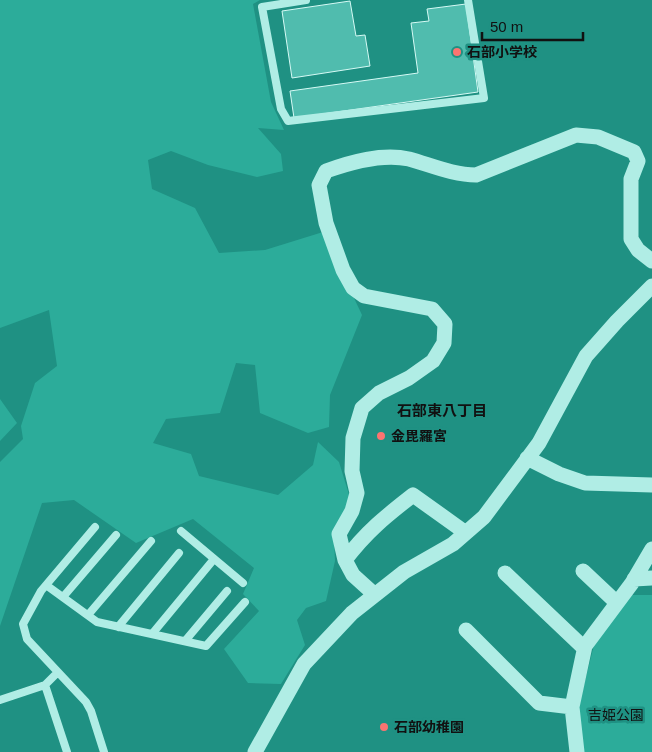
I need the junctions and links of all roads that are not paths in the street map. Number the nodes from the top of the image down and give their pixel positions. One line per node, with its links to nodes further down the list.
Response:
1 (306, 0): 2 (lane)
2 (468, 0)
3 (652, 261): 15 (street)
4 (652, 286): 5 (street)
5 (527, 458): 6 (street); 9 (street)
6 (652, 485)
7 (95, 527): 21 (lane)
8 (181, 531): 14 (lane)
9 (466, 533): 15 (street); 23 (street)
10 (116, 535): 24 (lane)
11 (151, 541): 27 (lane)
12 (652, 549): 19 (street)
13 (179, 554): 28 (lane)
14 (214, 559): 20 (lane); 30 (lane)
15 (345, 560): 23 (street)
16 (583, 571): 26 (street)
17 (505, 573): 32 (street)
18 (652, 578): 19 (street)
19 (634, 579): 26 (street)
20 (243, 584)
21 (46, 585): 24 (lane); 33 (lane)
22 (226, 591): 31 (lane)
23 (374, 594): 39 (street)
24 (63, 597): 27 (lane)
25 (245, 602): 31 (lane)
26 (617, 603): 32 (street)
27 (88, 615): 28 (lane)
28 (118, 627): 30 (lane)
29 (466, 630): 36 (street)
30 (152, 634): 31 (lane)
31 (185, 641)
32 (584, 648): 36 (street)
33 (58, 672): 34 (lane); 38 (lane)
34 (45, 686): 35 (lane); 37 (lane)
35 (0, 700)
36 (572, 707): 40 (street)
37 (67, 752)
38 (104, 752)
39 (255, 752)
40 (577, 752)

